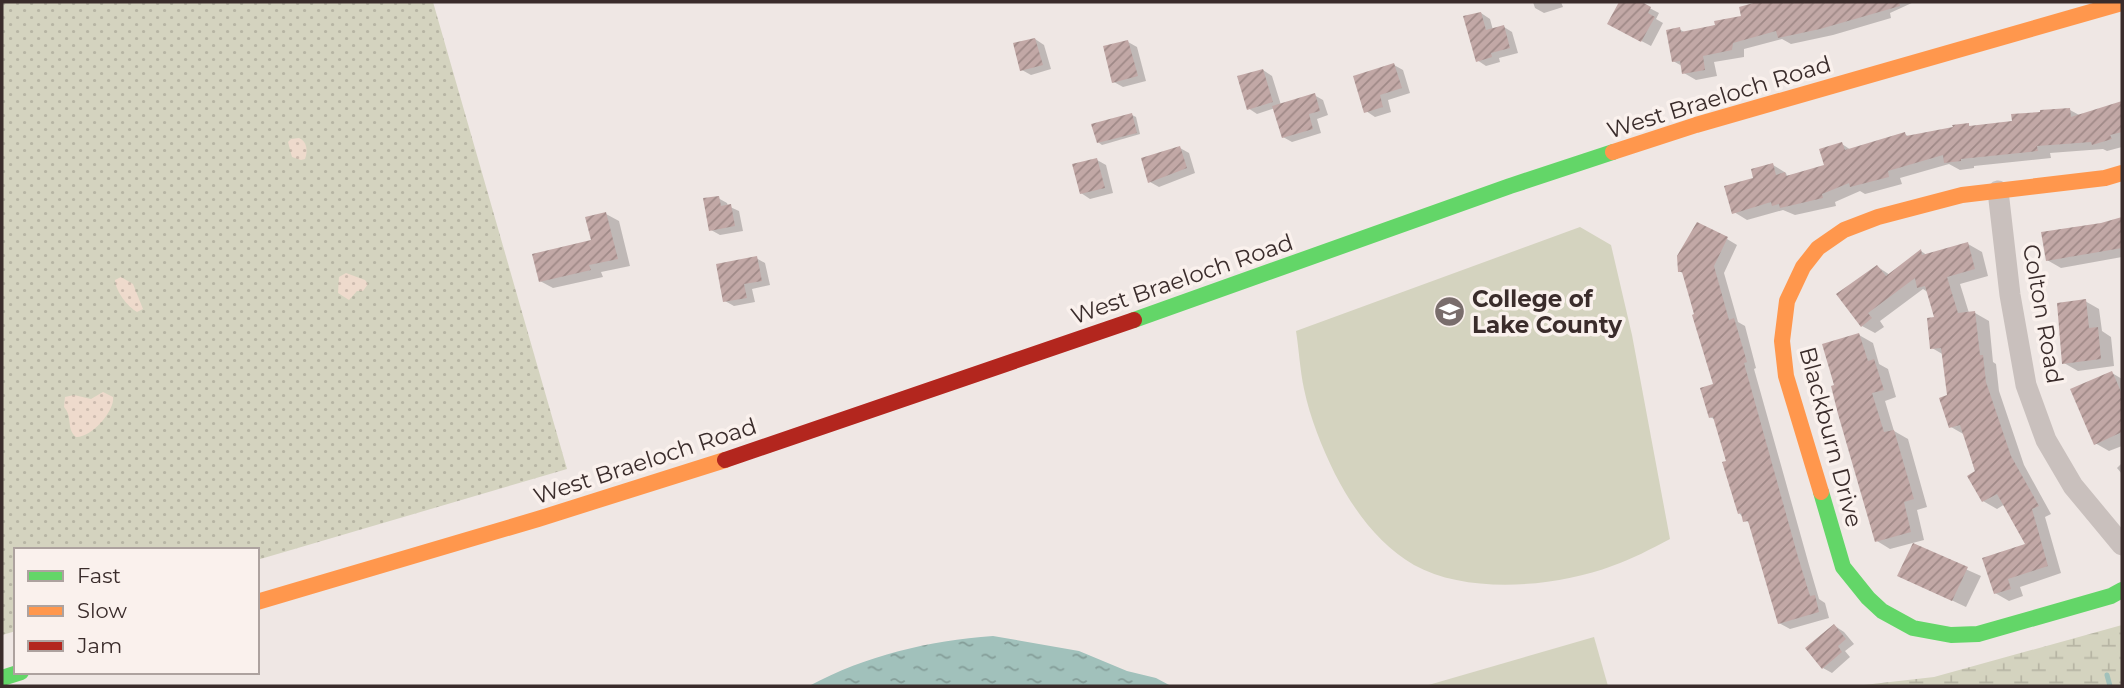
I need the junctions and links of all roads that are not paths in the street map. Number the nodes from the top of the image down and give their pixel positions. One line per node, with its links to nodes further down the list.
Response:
1 (2122, 3): 6 (street, West Braeloch Road)
2 (2122, 173): 3 (street, Blackburn Drive)
3 (1998, 191): 4 (street, Colton Road); 5 (street, Blackburn Drive)
4 (2122, 545)
5 (2122, 590)
6 (259, 601)

